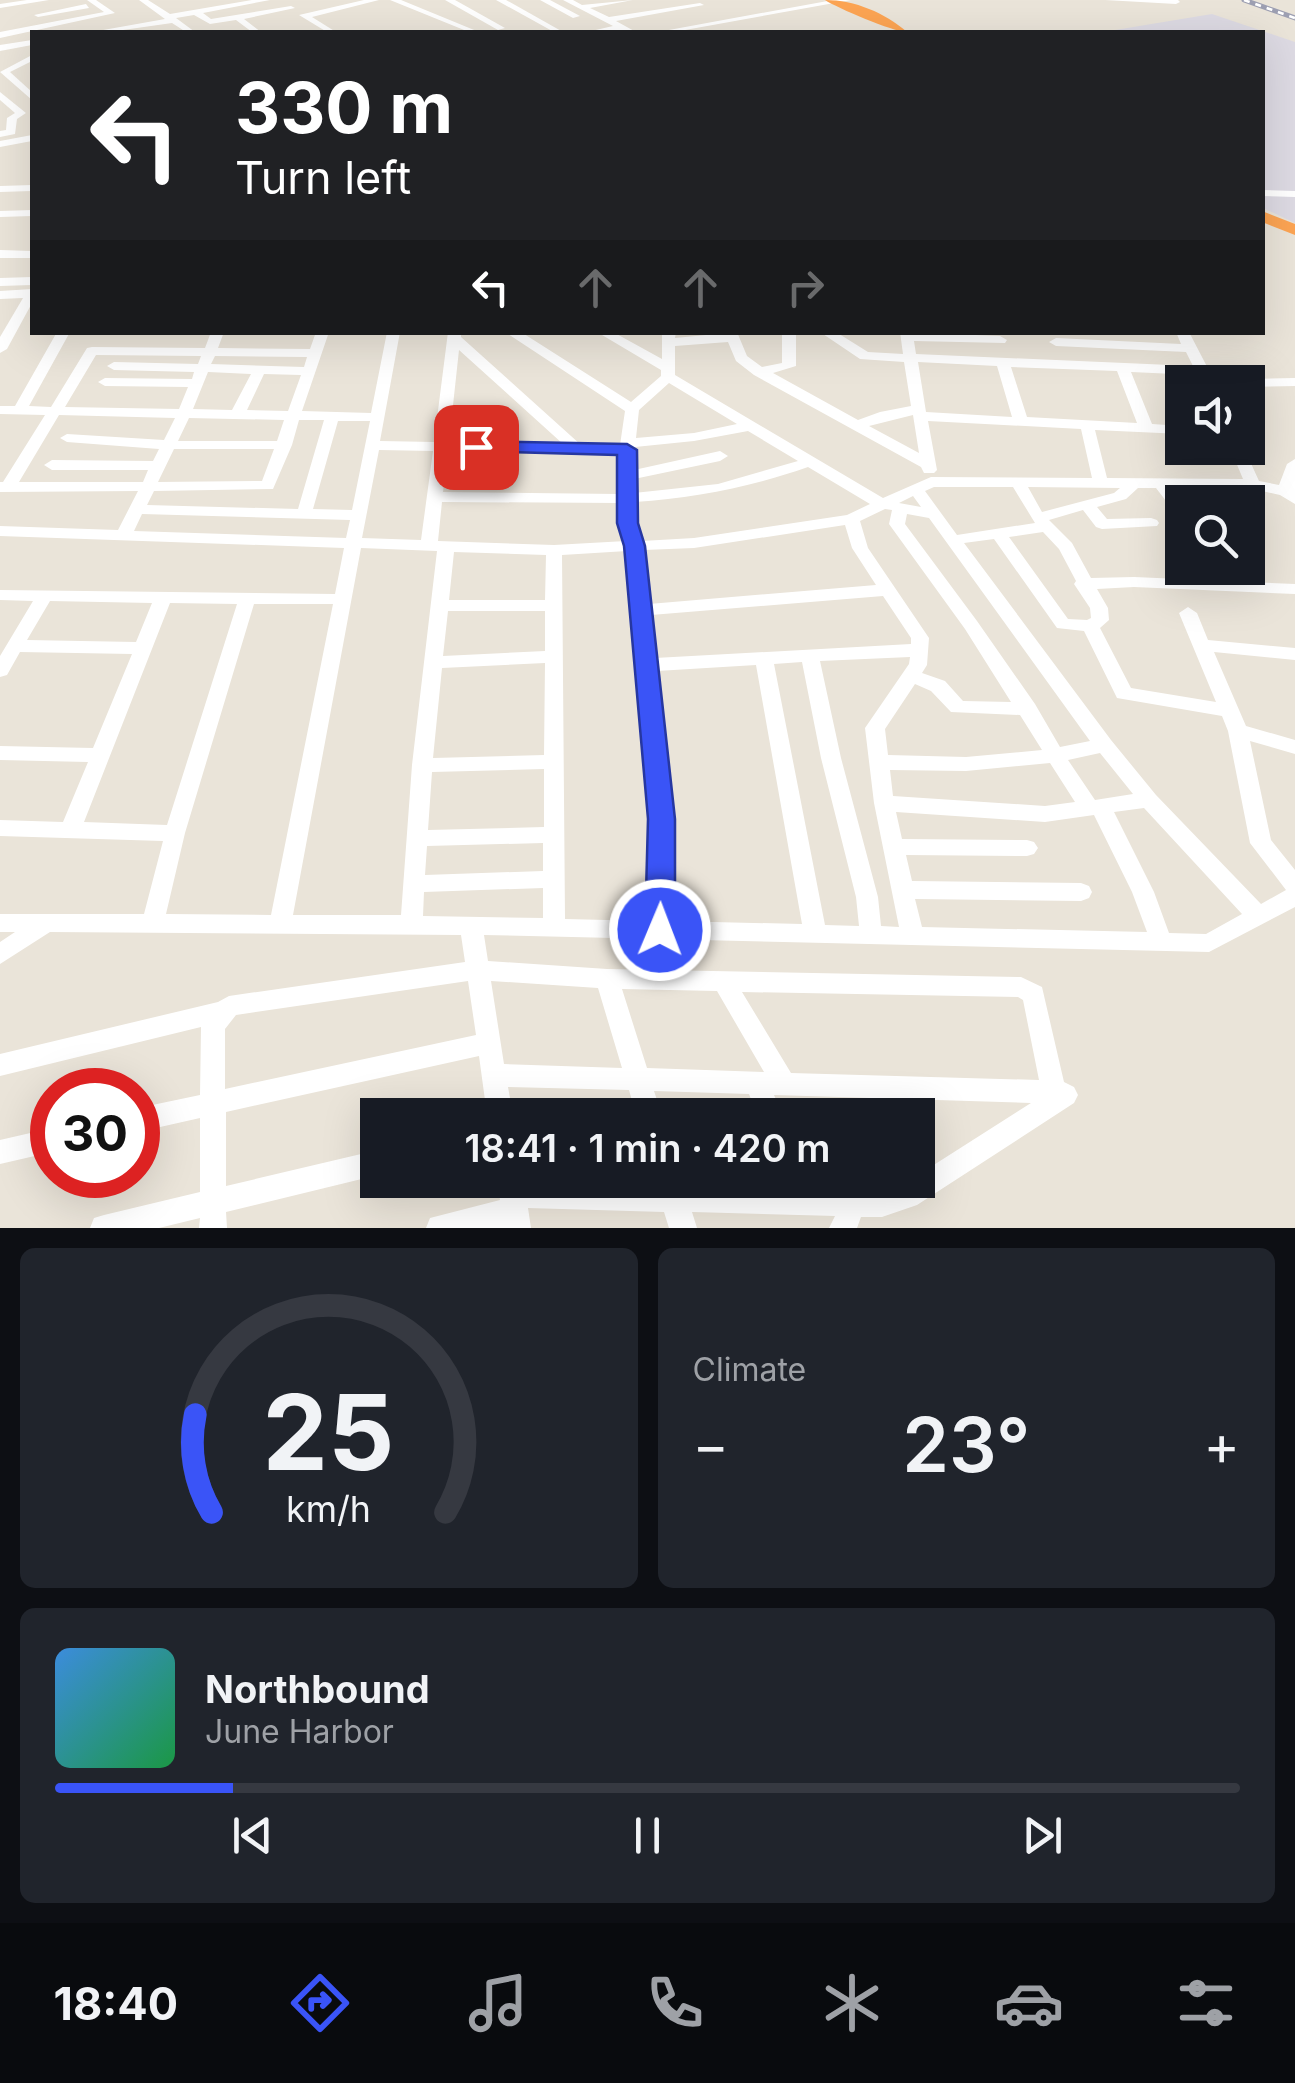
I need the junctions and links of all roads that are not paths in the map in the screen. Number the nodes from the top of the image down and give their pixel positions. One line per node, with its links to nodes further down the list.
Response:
1 (44, 0): 20 (street)
2 (143, 0): 29 (street)
3 (267, 0): 25 (street)
4 (279, 0): 24 (street)
5 (375, 0): 18 (street)
6 (394, 0): 39 (street)
7 (448, 0): 34 (street)
8 (500, 0): 40 (street)
9 (544, 0): 32 (street)
10 (567, 0): 23 (street)
11 (629, 0): 23 (street)
12 (1024, 0): 13 (street)
13 (1065, 0)
14 (1109, 0): 16 (street)
15 (840, 1): 41 (street); 42 (highway); 43 (highway)
16 (1128, 1): 19 (street)
17 (94, 2): 26 (street); 27 (street)
18 (352, 2): 28 (street)
19 (1176, 2)
20 (24, 4): 22 (street); 27 (street)
21 (700, 5): 32 (street)
22 (0, 6)
23 (581, 7): 32 (street)
24 (290, 8): 28 (street); 30 (street)
25 (194, 12): 29 (street); 30 (street)
26 (111, 14): 31 (street); 33 (street)
27 (38, 15): 31 (street)
28 (304, 16): 38 (street)
29 (170, 18): 33 (street); 36 (street)
30 (237, 18): 37 (street)
31 (51, 25): 44 (street)
32 (606, 25)
33 (130, 27): 35 (street)
34 (501, 28)
35 (110, 30)
36 (188, 30)
37 (255, 30)
38 (325, 30)
39 (470, 30)
40 (555, 30)
41 (676, 30)
42 (898, 30)
43 (912, 30)
44 (0, 35): 46 (street)
45 (30, 42): 46 (street)
46 (14, 46): 47 (street); 48 (street)
47 (0, 48)
48 (30, 56)
49 (30, 58): 50 (street)
50 (2, 71): 51 (street)
51 (27, 92): 52 (street)
52 (1, 96): 54 (street)
53 (30, 138): 54 (street)
54 (3, 141): 55 (street)
55 (30, 151)
56 (30, 188): 57 (street)
57 (0, 189)
58 (1265, 193): 59 (street)
59 (1295, 194)
60 (30, 213): 62 (street)
61 (1265, 213): 64 (highway)
62 (0, 214)
63 (1265, 214): 65 (highway)
64 (1295, 222)
65 (1295, 230)
66 (0, 254): 67 (street)
67 (30, 255)
68 (30, 281): 69 (street)
69 (0, 282)
70 (30, 294): 71 (street)
71 (0, 295)
72 (0, 315): 73 (street)
73 (26, 315): 90 (street)
74 (62, 335): 111 (street)
75 (217, 335): 92 (street)
76 (322, 335): 93 (street)
77 (393, 335): 119 (street)
78 (516, 335): 109 (street)
79 (608, 335): 102 (street)
80 (731, 335): 87 (street); 103 (street)
81 (789, 335): 103 (street)
82 (830, 335): 94 (street)
83 (907, 335): 88 (street); 94 (street)
84 (1184, 335): 89 (street)
85 (454, 336): 130 (street); 132 (street)
86 (1055, 337): 89 (street); 96 (street)
87 (668, 338): 102 (street)
88 (1000, 340)
89 (1190, 348): 97 (street)
90 (0, 349)
91 (123, 350): 92 (street); 98 (street); 112 (street)
92 (212, 352): 93 (street); 105 (street)
93 (316, 353): 101 (street)
94 (911, 356): 95 (street); 114 (street)
95 (1002, 361): 96 (street); 120 (street)
96 (1062, 364): 99 (street)
97 (1199, 365)
98 (114, 366): 105 (street); 106 (street)
99 (1122, 367): 104 (street); 124 (street)
100 (259, 371): 101 (street); 105 (street); 116 (street)
101 (310, 371): 117 (street)
102 (668, 372): 109 (street); 122 (street)
103 (759, 372): 123 (street)
104 (1165, 372)
105 (200, 377): 106 (street); 115 (street)
106 (105, 382): 113 (street)
107 (1265, 385): 108 (street)
108 (1293, 386)
109 (632, 409): 131 (street)
110 (0, 410): 111 (street)
111 (19, 411): 112 (street)
112 (53, 412): 113 (street); 146 (street)
113 (85, 412): 115 (street); 126 (street)
114 (921, 413): 120 (street); 123 (street); 140 (street)
115 (184, 414): 116 (street); 127 (street)
116 (237, 415): 117 (street)
117 (295, 416): 118 (street); 128 (street)
118 (332, 416): 119 (street); 157 (street)
119 (377, 417): 129 (street)
120 (1021, 422): 121 (street)
121 (1087, 425): 124 (street); 141 (street)
122 (749, 426): 131 (street); 134 (street)
123 (856, 426): 140 (street)
124 (1146, 428): 125 (street)
125 (1165, 429)
126 (67, 438): 127 (street); 136 (street)
127 (168, 445): 128 (street); 138 (street)
128 (285, 445): 148 (street)
129 (372, 446): 130 (street); 159 (street)
130 (442, 446): 132 (street); 151 (street)
131 (627, 446): 132 (street); 139 (street)
132 (577, 449)
133 (720, 456): 139 (street)
134 (808, 462): 152 (street); 153 (street)
135 (1295, 464): 150 (street)
136 (52, 465): 138 (street); 147 (street)
137 (1244, 465): 145 (street)
138 (158, 466): 148 (street)
139 (627, 476): 152 (street)
140 (925, 479): 142 (street); 153 (street); 158 (street)
141 (1100, 481): 142 (street); 143 (street)
142 (1018, 482): 161 (street)
143 (1135, 482): 144 (street); 154 (street)
144 (1159, 482): 145 (street); 149 (street)
145 (1253, 484): 150 (street)
146 (4, 487): 147 (street)
147 (39, 487): 148 (street)
148 (148, 487): 156 (street)
149 (1165, 490)
150 (1290, 495)
151 (435, 497): 152 (street); 168 (street)
152 (627, 498): 169 (street)
153 (879, 503): 155 (street); 160 (street)
154 (1088, 506): 161 (street); 162 (street)
155 (900, 508): 158 (street); 198 (street)
156 (136, 510): 157 (street); 164 (street)
157 (304, 514): 159 (street)
158 (935, 514): 166 (street)
159 (359, 515): 167 (street)
160 (850, 519): 169 (street); 174 (street)
161 (1044, 521): 165 (street); 172 (street)
162 (1150, 524)
163 (6, 532): 164 (street); 171 (street)
164 (124, 535): 167 (street)
165 (999, 535): 166 (street); 185 (street)
166 (954, 540): 201 (street)
167 (354, 542): 168 (street); 180 (street)
168 (437, 546): 170 (street); 182 (street)
169 (634, 546): 170 (street); 183 (street)
170 (554, 550): 181 (street)
171 (0, 551)
172 (1083, 584): 173 (street); 185 (street)
173 (1197, 586): 175 (street)
174 (887, 590): 183 (street); 189 (street)
175 (1295, 590)
176 (0, 595): 177 (street)
177 (46, 596): 178 (street); 187 (street)
178 (163, 598): 179 (street); 188 (street)
179 (246, 599): 180 (street); 214 (street)
180 (342, 600): 228 (street)
181 (554, 605): 182 (street); 193 (street)
182 (440, 606): 194 (street)
183 (642, 610): 195 (street)
184 (1188, 613): 186 (street)
185 (1090, 626): 199 (street)
186 (1201, 645): 191 (street); 199 (street)
187 (15, 646): 188 (street); 196 (street)
188 (143, 648): 204 (street)
189 (919, 650): 190 (street); 197 (street)
190 (810, 654): 192 (street); 235 (street)
191 (1295, 654)
192 (764, 656): 195 (street); 234 (street)
193 (554, 657): 194 (street); 206 (street)
194 (434, 662): 208 (street)
195 (645, 664): 233 (street)
196 (0, 671)
197 (912, 675): 198 (street); 207 (street)
198 (1028, 709): 205 (street)
199 (1227, 710): 200 (street)
200 (1238, 731): 202 (street); 221 (street)
201 (1104, 746): 205 (street); 209 (street)
202 (1295, 747)
203 (0, 753): 204 (street)
204 (100, 754): 213 (street)
205 (1059, 756): 207 (street); 211 (street)
206 (554, 762): 208 (street); 215 (street)
207 (878, 762): 210 (street)
208 (422, 765): 216 (street)
209 (1149, 800): 211 (street); 225 (street)
210 (884, 803): 211 (street); 217 (street)
211 (1096, 809): 237 (street)
212 (0, 828): 213 (street)
213 (70, 830): 214 (street)
214 (175, 833): 227 (street)
215 (554, 835): 216 (street); 219 (street)
216 (417, 838): 220 (street)
217 (893, 847): 218 (street); 222 (street)
218 (1027, 848)
219 (554, 879): 220 (street); 232 (street)
220 (412, 884): 230 (street)
221 (1295, 886)
222 (902, 890): 223 (street); 236 (street)
223 (1081, 892)
224 (1295, 896): 225 (street)
225 (1258, 916): 237 (street)
226 (0, 924): 229 (street)
227 (153, 924): 228 (street); 229 (street)
228 (280, 924): 230 (street)
229 (42, 925): 238 (street)
230 (411, 925): 231 (street)
231 (471, 926): 232 (street); 239 (street)
232 (554, 928): 233 (street)
233 (660, 930): 234 (street)
234 (815, 933): 235 (street)
235 (871, 934): 236 (street)
236 (912, 934): 237 (street)
237 (1161, 940)
238 (0, 954)
239 (478, 970): 240 (street); 242 (street); 243 (street)
240 (607, 979): 241 (street); 246 (street)
241 (724, 982): 248 (street); 249 (street)
242 (221, 1012): 244 (street); 253 (street)
243 (489, 1043): 245 (street); 253 (street)
244 (0, 1065)
245 (494, 1075): 246 (street); 250 (street)
246 (639, 1080): 247 (street); 251 (street)
247 (757, 1083): 248 (street); 252 (street)
248 (784, 1084): 249 (street)
249 (1054, 1092): 263 (street)
250 (497, 1098)
251 (644, 1098)
252 (763, 1098)
253 (213, 1103): 254 (street); 262 (street)
254 (160, 1115)
255 (30, 1145): 256 (street)
256 (0, 1152)
257 (360, 1168): 262 (street)
258 (574, 1198): 261 (street)
259 (674, 1198): 266 (street)
260 (814, 1198): 263 (street)
261 (514, 1203): 265 (street)
262 (213, 1215): 264 (street)
263 (848, 1217)
264 (104, 1228)
265 (440, 1228)
266 (683, 1228)

